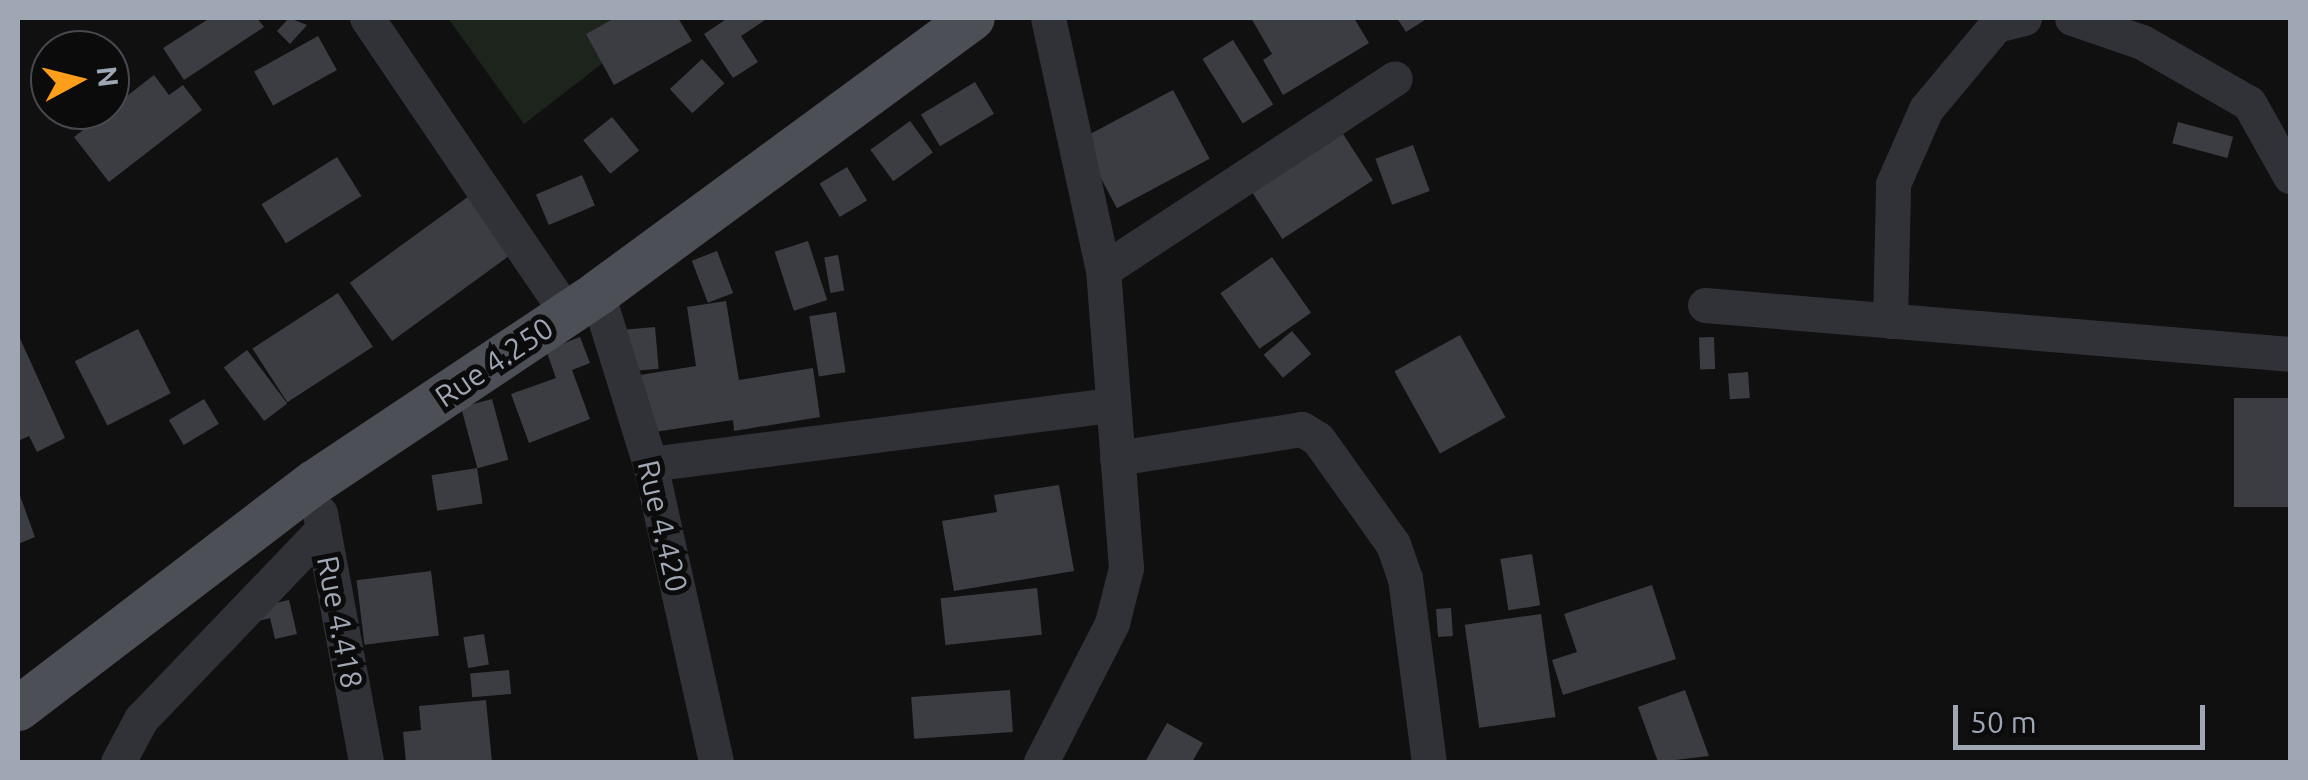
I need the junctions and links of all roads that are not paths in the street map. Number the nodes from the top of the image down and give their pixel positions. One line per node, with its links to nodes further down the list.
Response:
1 (367, 18): 10 (street, Rue 4.420)
2 (972, 18): 10 (main road, Rue 4.250)
3 (1048, 18): 9 (street)
4 (2024, 18): 12 (street)
5 (2072, 18): 7 (street)
6 (1394, 78): 9 (street)
7 (2278, 123): 8 (street)
8 (2290, 176)
9 (1104, 270): 14 (street)
10 (582, 303): 16 (street, Rue 4.420); 17 (main road, Rue 4.250)
11 (1705, 305): 12 (street)
12 (1890, 321): 13 (street)
13 (2290, 354)
14 (1112, 405): 15 (street); 16 (street)
15 (1117, 458): 23 (street); 24 (street)
16 (650, 464): 22 (street, Rue 4.420)
17 (314, 482): 18 (street, Rue 4.418); 19 (main road, Rue 4.250)
18 (323, 529): 20 (street); 21 (street, Rue 4.418)
19 (18, 708)
20 (118, 762)
21 (366, 762)
22 (716, 762)
23 (1040, 762)
24 (1429, 762)

